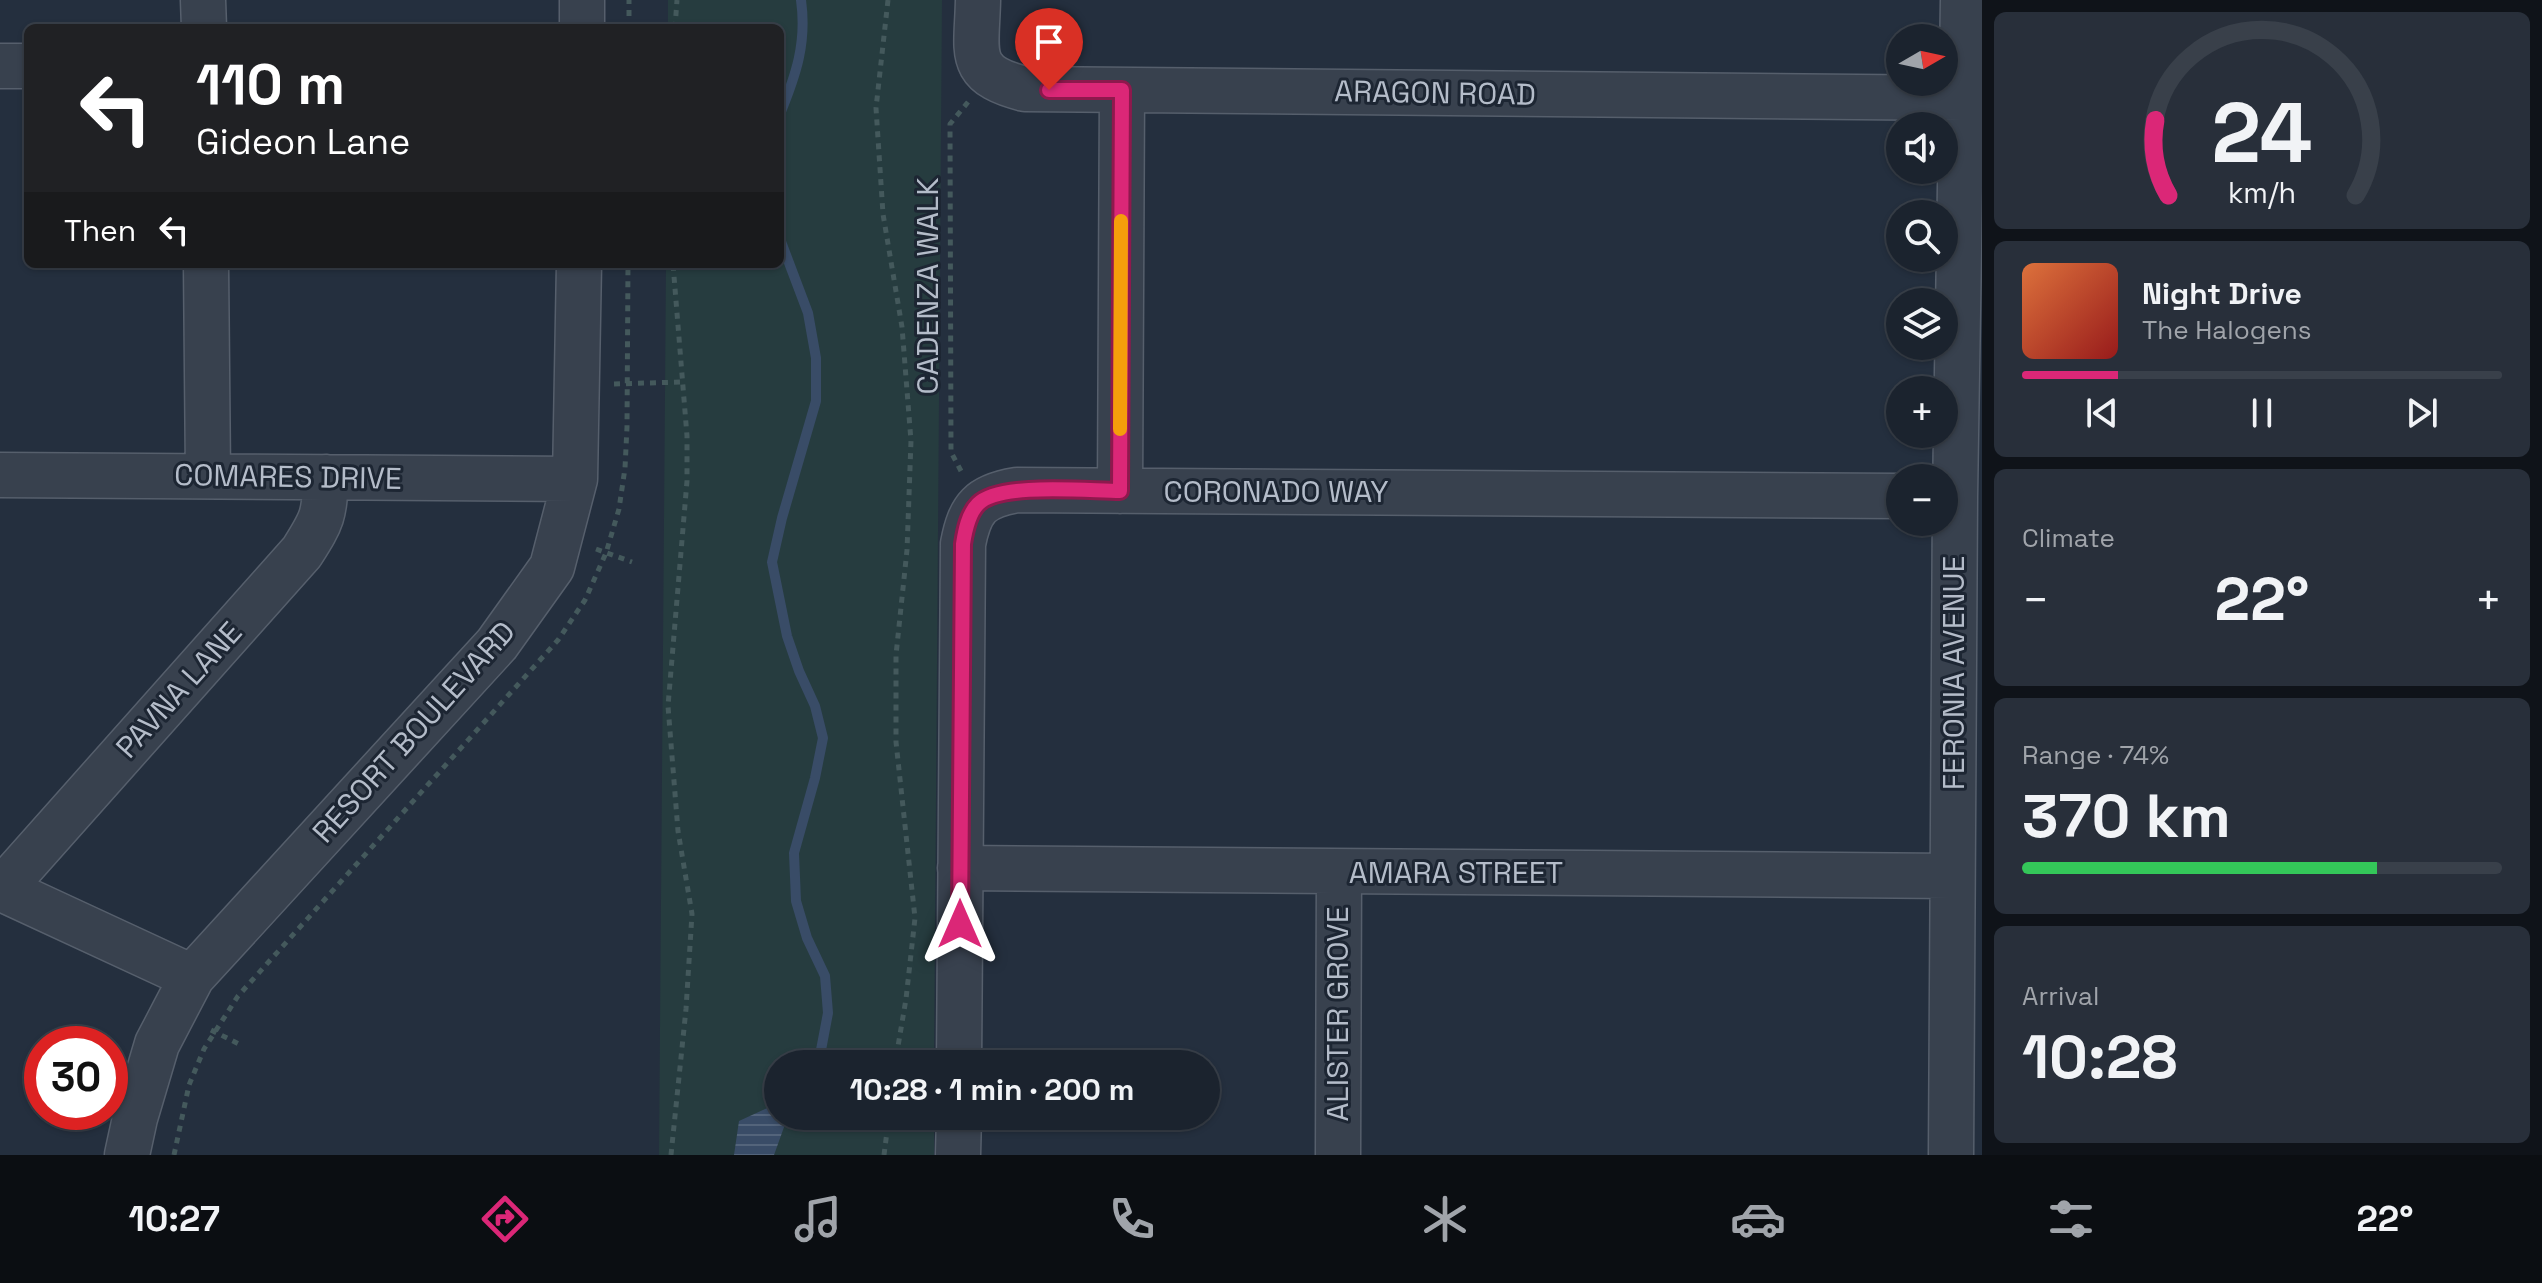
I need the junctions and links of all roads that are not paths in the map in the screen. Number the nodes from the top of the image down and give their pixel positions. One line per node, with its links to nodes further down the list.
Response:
1 (203, 0): 5 (street)
2 (582, 0): 6 (street)
3 (978, 0): 9 (street, ARAGON ROAD)
4 (1963, 0): 10 (street, FERONIA AVENUE)
5 (204, 24)
6 (582, 24)
7 (0, 66): 8 (street)
8 (24, 66)
9 (1122, 90): 10 (street, ARAGON ROAD); 19 (street)
10 (1963, 98): 11 (street, FERONIA AVENUE)
11 (1972, 155): 14 (street, FERONIA AVENUE)
12 (206, 268): 16 (street)
13 (579, 268): 18 (street, RESORT BOULEVARD)
14 (1952, 464)
15 (0, 475): 16 (street, COMARES DRIVE)
16 (208, 476): 17 (street, COMARES DRIVE)
17 (326, 477): 18 (street, COMARES DRIVE); 26 (street, PAVNA LANE)
18 (575, 479): 27 (street, RESORT BOULEVARD)
19 (1120, 491): 20 (street, CORONADO WAY); 23 (street, CORONADO WAY)
20 (1886, 496)
21 (1953, 536): 22 (street, FERONIA AVENUE)
22 (1968, 706): 25 (street, FERONIA AVENUE)
23 (960, 868): 24 (street, AMARA STREET); 28 (street)
24 (1339, 872): 25 (street, AMARA STREET); 32 (street, ALISTER GROVE)
25 (1952, 876): 33 (street, FERONIA AVENUE)
26 (1, 889): 27 (street)
27 (192, 977): 30 (street, RESORT BOULEVARD)
28 (959, 1050)
29 (959, 1130): 31 (street)
30 (127, 1155)
31 (958, 1155)
32 (1338, 1155)
33 (1951, 1155)

